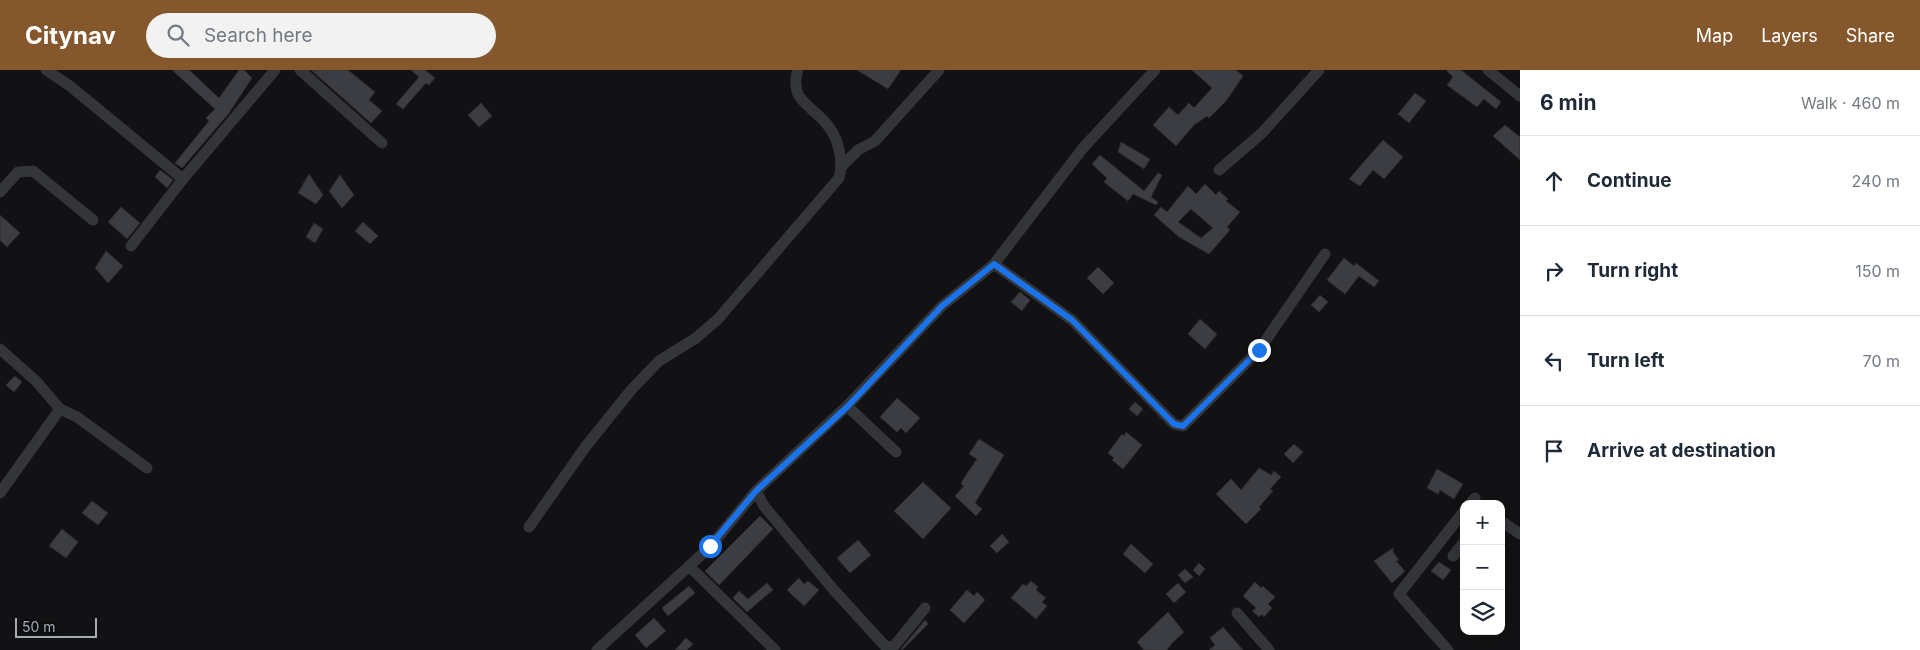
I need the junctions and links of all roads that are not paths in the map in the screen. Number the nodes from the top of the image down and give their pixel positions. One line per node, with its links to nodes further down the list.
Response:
1 (46, 70): 13 (street)
2 (275, 70): 13 (street)
3 (300, 70): 10 (street)
4 (798, 70): 11 (street)
5 (940, 70): 11 (street)
6 (1155, 70): 18 (street)
7 (1319, 70): 12 (street)
8 (1488, 70): 9 (street)
9 (1520, 96)
10 (382, 144)
11 (843, 165): 28 (street)
12 (1219, 170)
13 (184, 179): 16 (street)
14 (0, 192): 15 (street)
15 (93, 220)
16 (131, 246)
17 (1325, 254): 18 (street)
18 (994, 264): 20 (street)
19 (0, 349): 21 (street)
20 (848, 406): 22 (street); 24 (street)
21 (60, 409): 23 (street); 25 (street)
22 (896, 452)
23 (148, 468)
24 (756, 491): 32 (street); 36 (street)
25 (0, 493)
26 (1460, 516): 41 (street)
27 (1505, 524): 29 (street)
28 (529, 526)
29 (1520, 534)
30 (1462, 545): 31 (street)
31 (1453, 556)
32 (689, 566): 35 (street); 39 (street)
33 (925, 608): 36 (street)
34 (1237, 613): 40 (street)
35 (607, 642): 37 (street); 38 (street)
36 (888, 648)
37 (597, 650)
38 (616, 650)
39 (775, 650)
40 (1269, 650)
41 (1448, 650)

